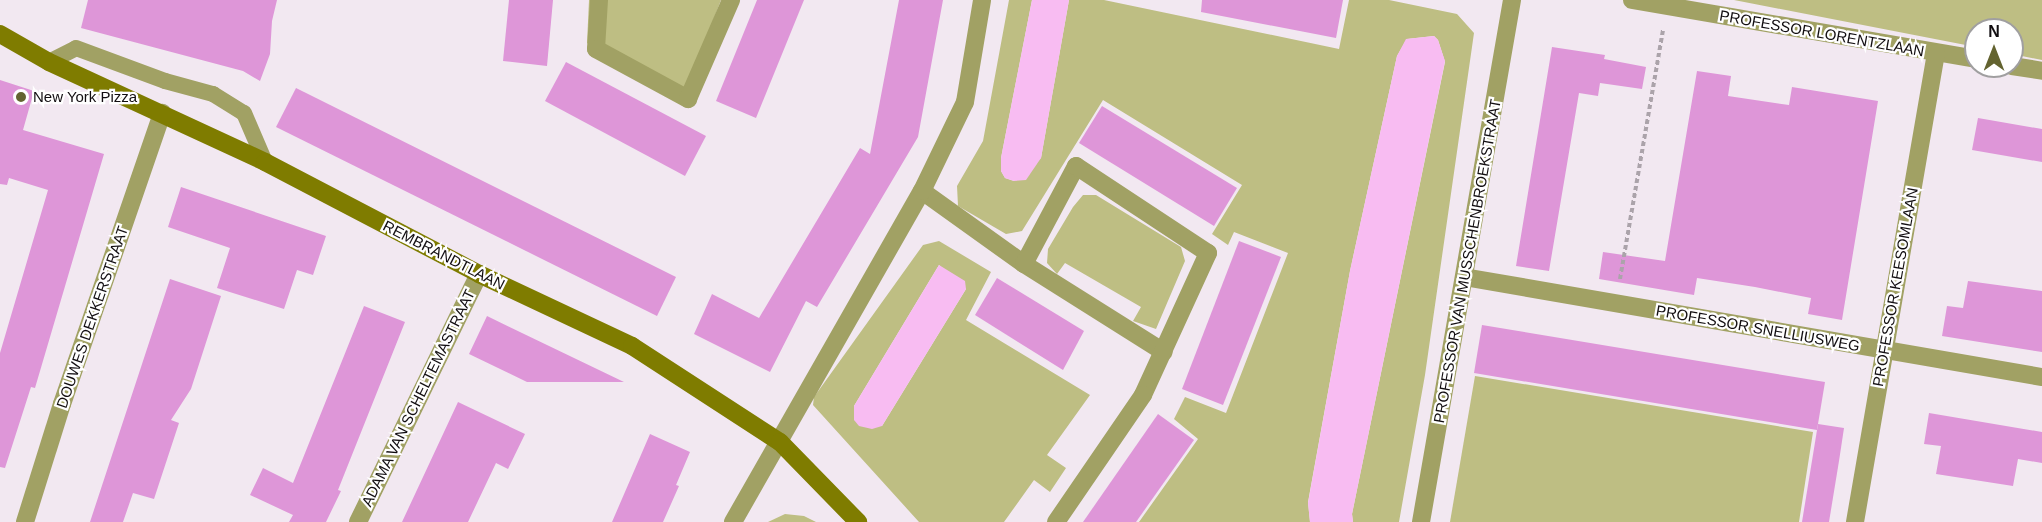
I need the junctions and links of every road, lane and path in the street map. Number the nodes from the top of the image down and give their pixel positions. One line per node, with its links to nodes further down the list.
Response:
1 (599, 0): 2 (street)
2 (731, 0)
3 (982, 0): 15 (street)
4 (1512, 0): 18 (street, PROFESSOR VAN MUSSCHENBROEKSTRAAT)
5 (1632, 0): 6 (street, PROFESSOR LORENTZLAAN)
6 (1667, 6): 8 (street, PROFESSOR LORENTZLAAN); 19 (path)
7 (0, 34): 10 (street, REMBRANDTLAAN)
8 (1936, 53): 9 (street, PROFESSOR LORENTZLAAN); 20 (street, PROFESSOR KEESOMLAAN)
9 (1964, 58)
10 (49, 62): 13 (street, REMBRANDTLAAN); 14 (lane)
11 (2024, 68): 12 (street)
12 (2042, 71)
13 (162, 113): 14 (street, REMBRANDTLAAN); 24 (street, DOUWES DEKKERSTRAAT)
14 (264, 162): 17 (street, REMBRANDTLAAN)
15 (922, 191): 16 (street); 23 (street)
16 (1024, 264): 21 (street); 21 (street)
17 (479, 274): 23 (street, REMBRANDTLAAN); 25 (street, ADAMA VAN SCHELTEMASTRAAT)
18 (1464, 277): 19 (street, PROFESSOR SNELLIUSWEG); 29 (street, PROFESSOR VAN MUSSCHENBROEKSTRAAT)
19 (1615, 303): 20 (street, PROFESSOR SNELLIUSWEG)
20 (1885, 350): 22 (street, PROFESSOR SNELLIUSWEG); 30 (street, PROFESSOR KEESOMLAAN)
21 (1164, 352): 28 (street)
22 (2042, 376)
23 (780, 442): 26 (street); 27 (street, REMBRANDTLAAN)
24 (25, 522)
25 (357, 522)
26 (733, 522)
27 (858, 522)
28 (1056, 522)
29 (1421, 522)
30 (1855, 522)

